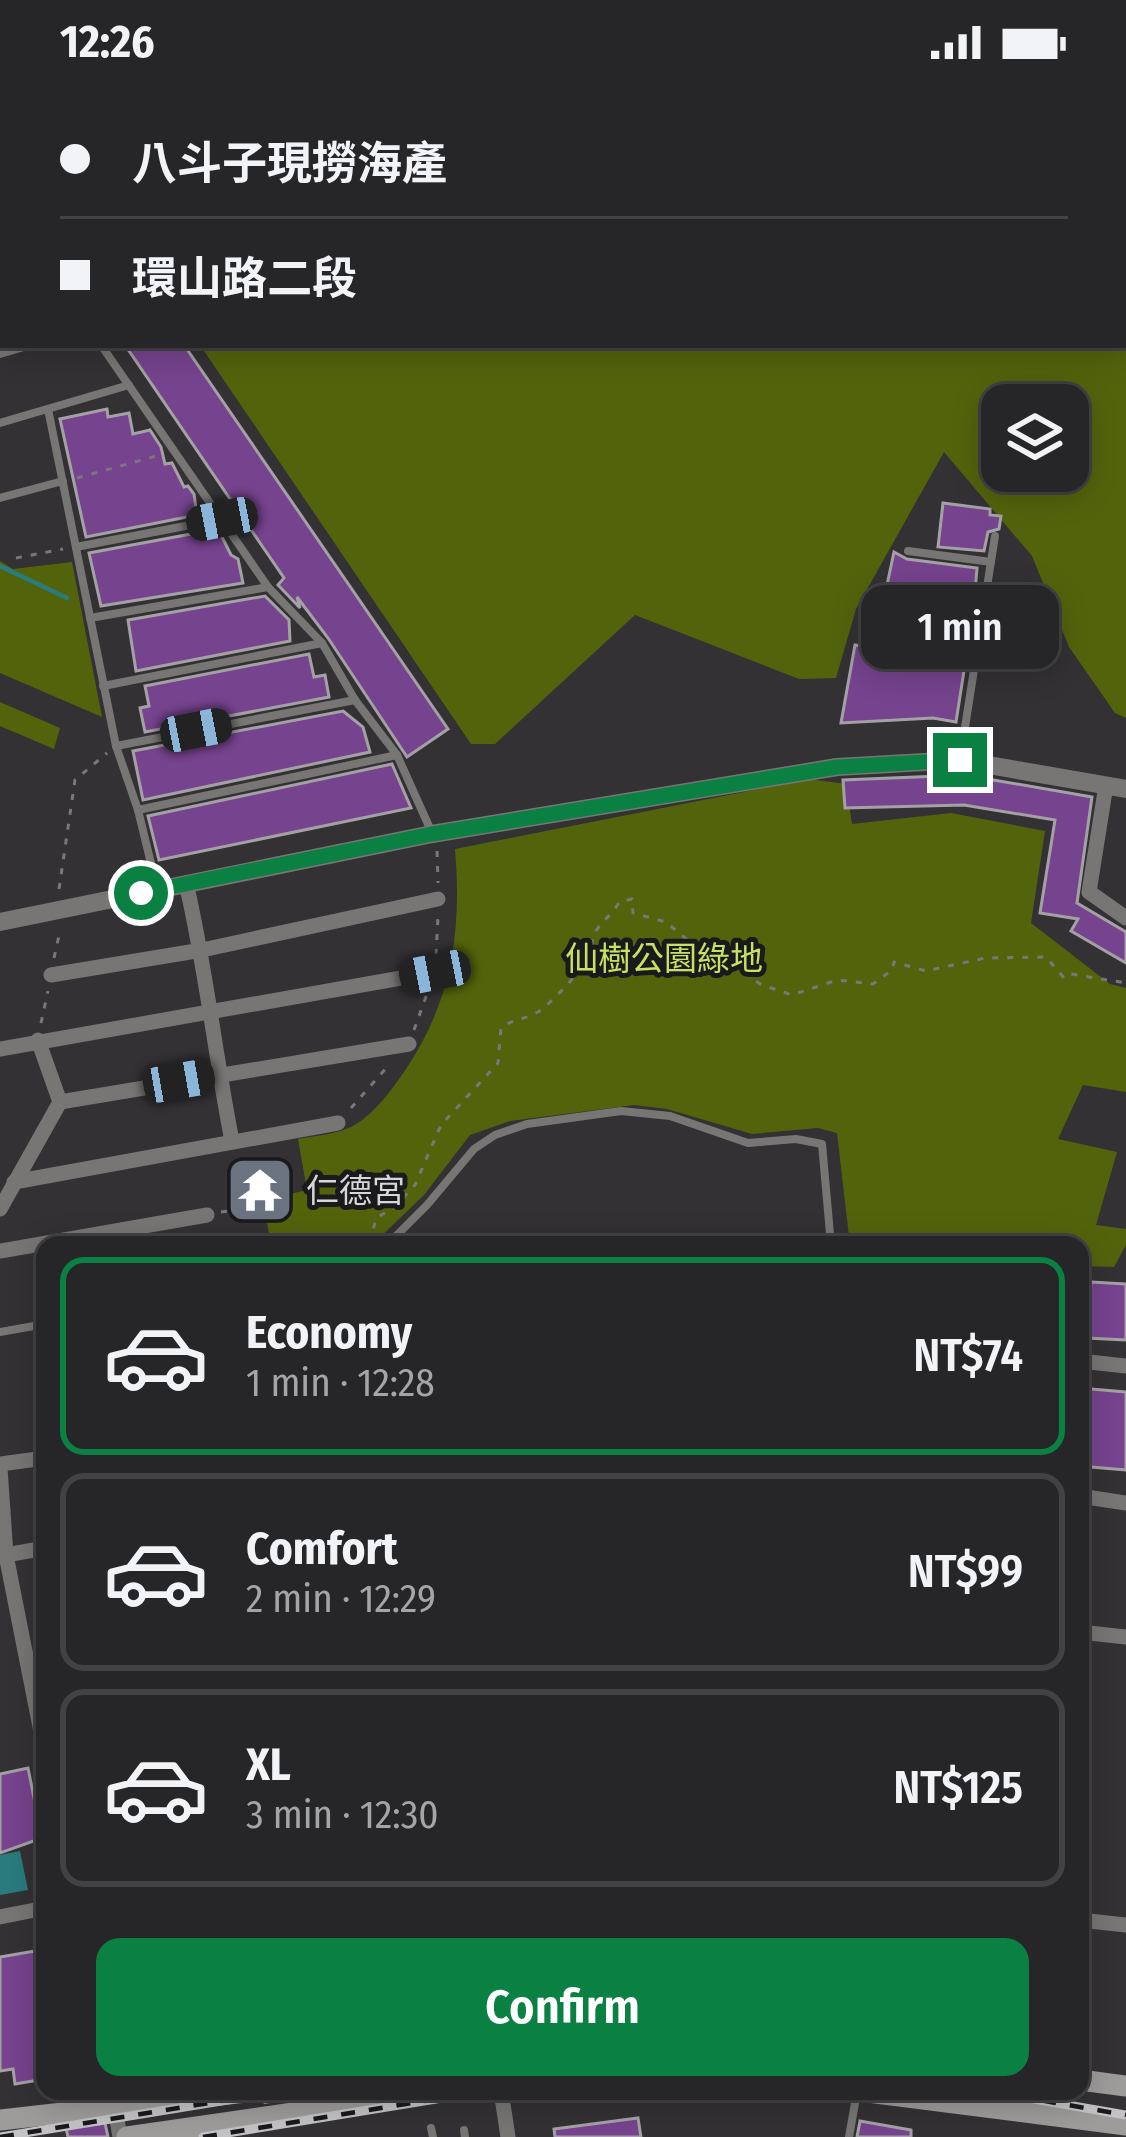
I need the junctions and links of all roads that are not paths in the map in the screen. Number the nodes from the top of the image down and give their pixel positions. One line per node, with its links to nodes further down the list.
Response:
1 (103, 348): 2 (lane)
2 (129, 385): 3 (lane); 7 (lane)
3 (48, 409): 4 (lane); 5 (lane)
4 (0, 423)
5 (63, 481): 6 (lane); 9 (lane)
6 (0, 498)
7 (222, 519): 9 (lane); 12 (lane)
8 (995, 536): 11 (lane)
9 (76, 547): 13 (lane)
10 (908, 551): 11 (lane)
11 (991, 562): 15 (lane)
12 (268, 587): 13 (lane); 16 (lane)
13 (89, 618): 17 (lane)
14 (884, 628): 15 (lane)
15 (980, 638): 21 (lane)
16 (322, 643): 17 (lane); 18 (lane)
17 (103, 686): 19 (lane)
18 (356, 700): 19 (lane); 20 (lane)
19 (116, 746): 23 (lane)
20 (397, 755): 23 (lane); 24 (lane)
21 (960, 760): 22 (street); 24 (street)
22 (1116, 787): 28 (street)
23 (138, 810): 26 (lane)
24 (432, 834): 25 (street)
25 (186, 883): 26 (street); 30 (street)
26 (158, 889): 29 (street)
27 (438, 899): 30 (street)
28 (1126, 918)
29 (0, 922)
30 (202, 950): 32 (street); 33 (street)
31 (435, 972): 33 (street)
32 (51, 975)
33 (208, 1013): 34 (street); 37 (street)
34 (38, 1040): 36 (street); 38 (street)
35 (409, 1044): 37 (street)
36 (0, 1049)
37 (219, 1074): 38 (street); 40 (street)
38 (60, 1102): 41 (street)
39 (338, 1123): 40 (street)
40 (237, 1141): 41 (street)
41 (14, 1182): 42 (street)
42 (0, 1208)
43 (208, 1215): 44 (street)
44 (87, 1236)
45 (396, 1236): 46 (lane)
46 (830, 1236)
47 (36, 1245): 48 (street)
48 (0, 1251)
49 (36, 1326): 50 (lane)
50 (0, 1332)
51 (1089, 1362): 52 (street)
52 (1126, 1366)
53 (36, 1460): 54 (street)
54 (0, 1466): 58 (street)
55 (1089, 1497): 56 (street)
56 (1126, 1503)
57 (36, 1550): 58 (street)
58 (5, 1555): 61 (street)
59 (1089, 1633): 60 (street)
60 (1126, 1636)
61 (36, 1663)
62 (36, 1910): 63 (street)
63 (0, 1917)
64 (1089, 1921): 65 (street)
65 (1126, 1925)
66 (1089, 2081): 67 (main road)
67 (1126, 2086)
68 (114, 2100): 73 (main road); 75 (street)
69 (383, 2100): 75 (main road)
70 (502, 2100): 76 (street)
71 (856, 2100): 77 (lane)
72 (929, 2100): 74 (main road)
73 (0, 2120)
74 (1126, 2125)
75 (123, 2137)
76 (508, 2137)
77 (848, 2137)

